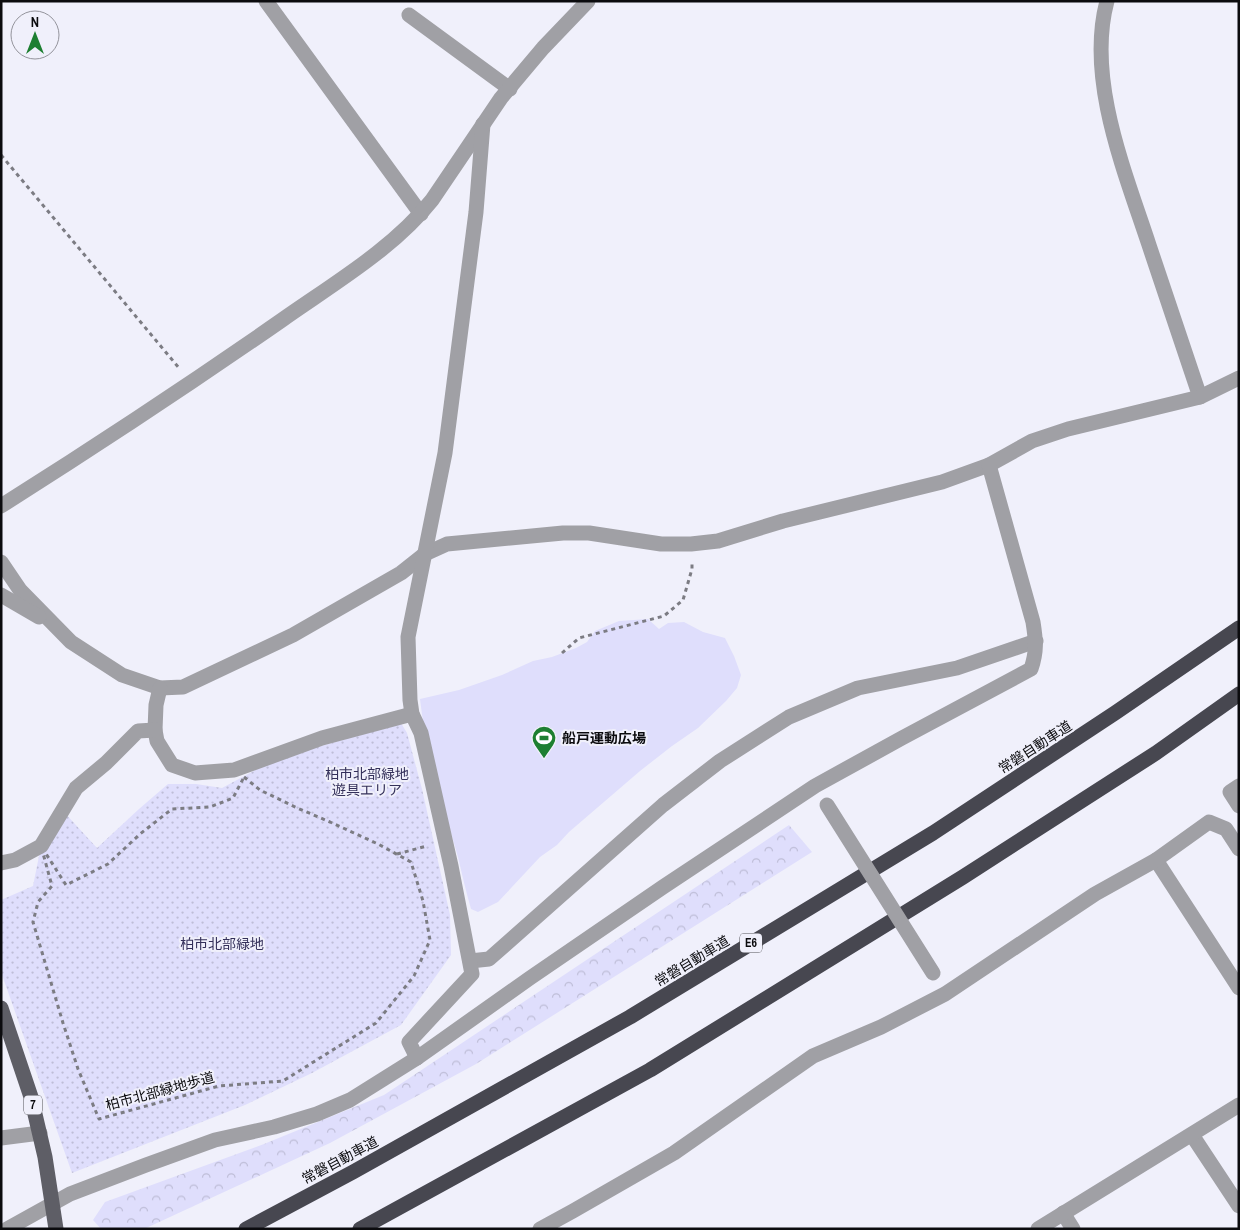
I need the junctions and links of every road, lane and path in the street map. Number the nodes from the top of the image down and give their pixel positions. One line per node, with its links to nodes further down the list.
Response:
1 (266, 1): 8 (street)
2 (588, 1): 5 (street)
3 (1107, 1): 11 (street)
4 (410, 15): 5 (street)
5 (510, 89): 6 (street)
6 (483, 124): 8 (street); 15 (street)
7 (1, 154): 10 (path)
8 (421, 214): 10 (street)
9 (1239, 378): 11 (street)
10 (191, 382): 13 (street)
11 (1200, 397): 12 (street)
12 (989, 464): 14 (street); 20 (street)
13 (1, 506)
14 (691, 544): 15 (street); 21 (path)
15 (425, 554): 22 (street); 24 (street)
16 (1, 562): 18 (street)
17 (1, 595): 18 (street)
18 (56, 626): 22 (street)
19 (1239, 628): 49 (highway, 常磐自動車道 / E6)
20 (1036, 641): 26 (street); 35 (street)
21 (562, 653)
22 (160, 688): 25 (street)
23 (1239, 694): 50 (highway)
24 (412, 714): 25 (street); 35 (street)
25 (155, 730): 29 (street)
26 (815, 786): 37 (street, bridge); 39 (street)
27 (1239, 786): 28 (street)
28 (1239, 806)
29 (41, 846): 32 (path, 柏市北部緑地歩道); 32 (path, 柏市北部緑地歩道); 34 (street)
30 (1239, 849): 33 (street)
31 (413, 850): 32 (path)
32 (396, 854)
33 (1156, 860): 36 (street); 37 (street)
34 (1, 863)
35 (470, 961): 39 (street)
36 (1239, 988)
37 (945, 994): 51 (street)
38 (1, 1008): 41 (main road, 7)
39 (417, 1058): 44 (street)
40 (1239, 1106): 42 (street)
41 (40, 1133): 43 (street); 44 (main road, 7)
42 (1192, 1135): 45 (street); 46 (street)
43 (1, 1138)
44 (53, 1204): 47 (street); 48 (main road, 7)
45 (1239, 1206)
46 (1063, 1213): 52 (street); 53 (street)
47 (7, 1229)
48 (56, 1229)
49 (246, 1229)
50 (360, 1229)
51 (540, 1229)
52 (1038, 1229)
53 (1073, 1229)

